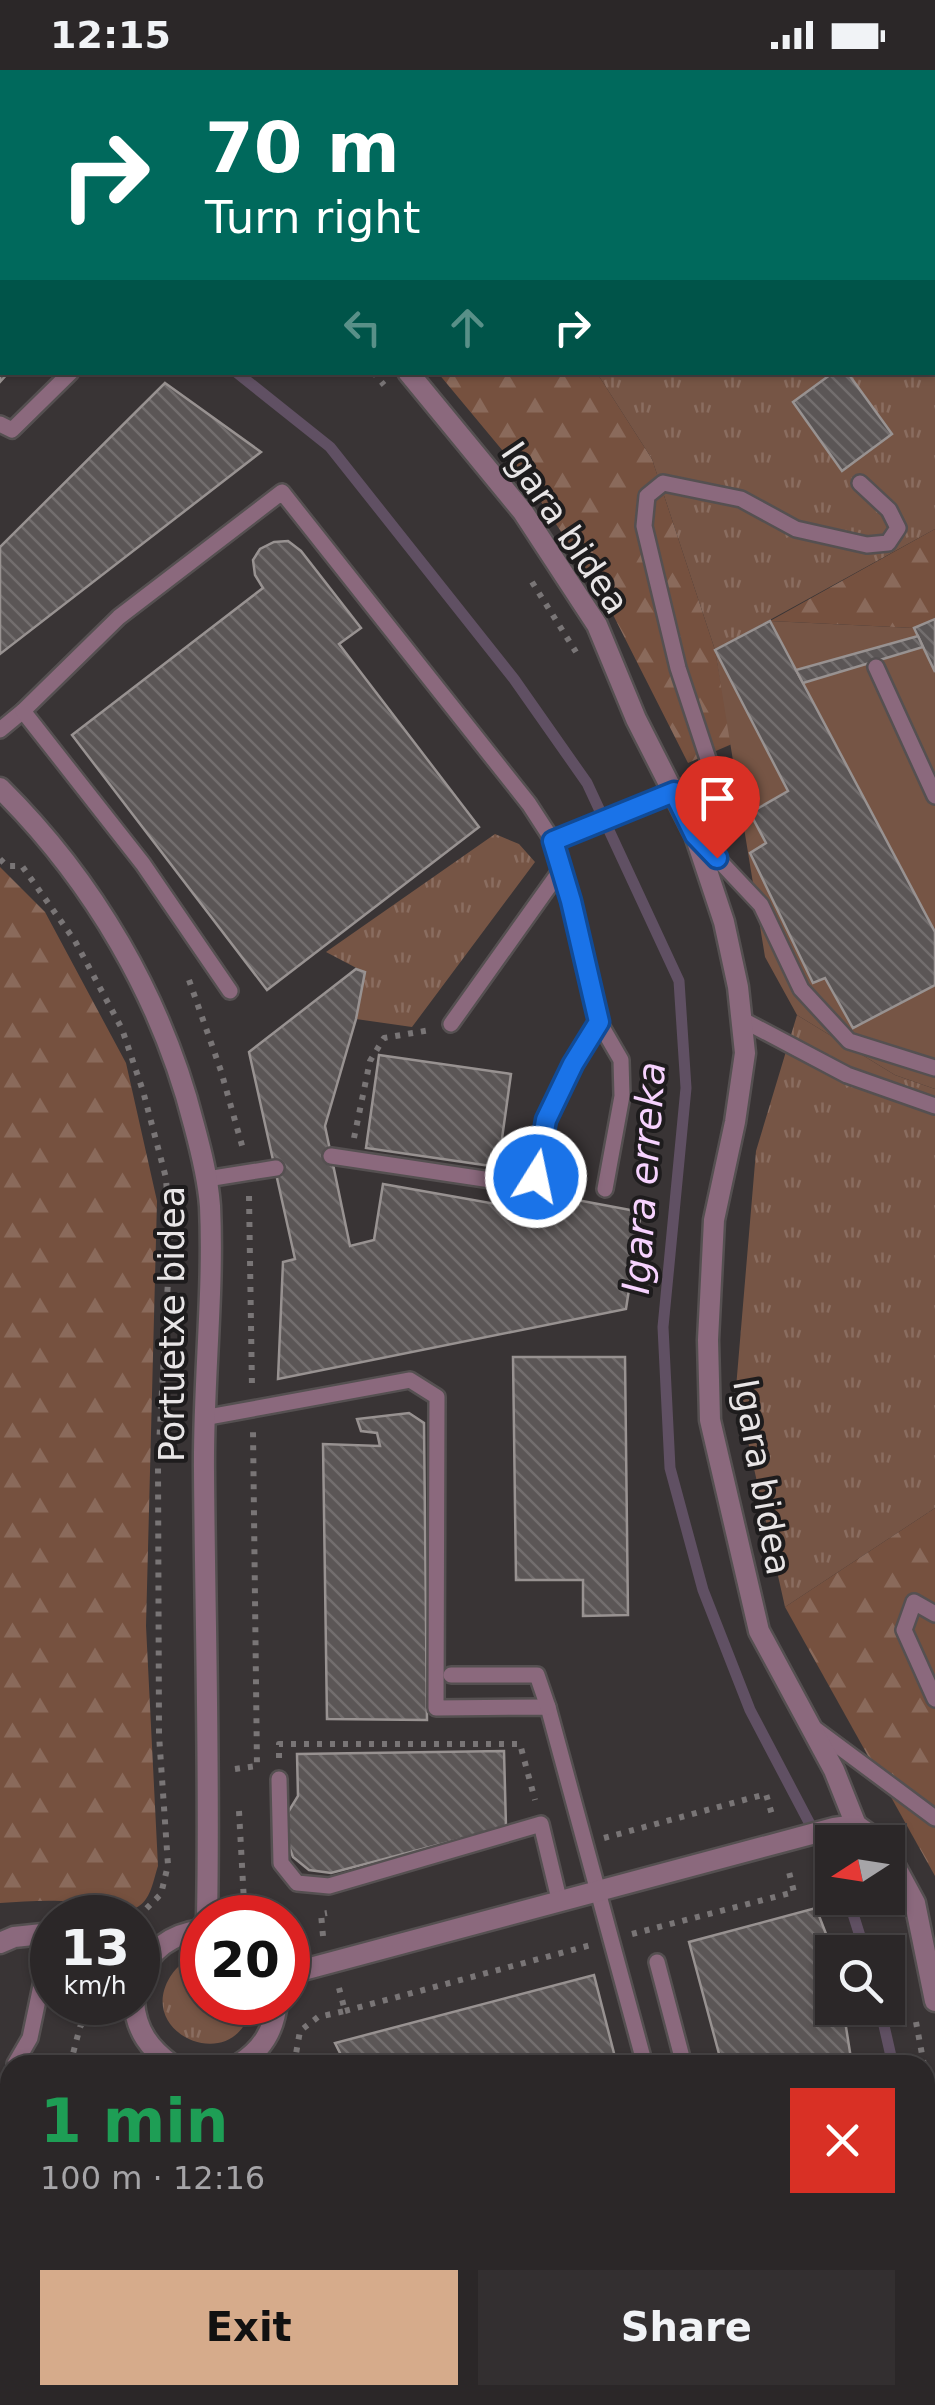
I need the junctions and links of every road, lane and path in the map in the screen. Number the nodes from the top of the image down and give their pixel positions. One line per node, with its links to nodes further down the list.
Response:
1 (68, 375): 5 (lane)
2 (376, 375): 4 (path)
3 (410, 375): 13 (street, Igara bidea)
4 (386, 386)
5 (0, 424)
6 (860, 483): 13 (lane)
7 (528, 576): 8 (path)
8 (578, 656)
9 (876, 667): 14 (lane)
10 (22, 711): 11 (lane); 16 (lane); 19 (lane)
11 (0, 730)
12 (0, 788): 29 (street, Portuetxe bidea)
13 (674, 792): 15 (street, Igara bidea); 16 (lane, bridge)
14 (935, 796)
15 (695, 835): 20 (street, Igara bidea); 23 (lane)
16 (553, 841): 18 (lane)
17 (0, 859): 46 (path)
18 (560, 871): 21 (lane); 22 (lane)
19 (230, 991)
20 (742, 1019): 24 (lane); 36 (street, Igara bidea)
21 (599, 1022): 28 (lane); 30 (lane)
22 (451, 1024): 26 (path)
23 (935, 1068)
24 (935, 1106)
25 (330, 1156): 26 (lane)
26 (350, 1159): 28 (lane)
27 (276, 1168): 29 (lane)
28 (536, 1177): 30 (path)
29 (207, 1179): 31 (street, Portuetxe bidea)
30 (605, 1188)
31 (203, 1418): 35 (lane); 47 (street, Portuetxe bidea)
32 (935, 1614): 34 (lane)
33 (451, 1675): 35 (lane)
34 (935, 1699)
35 (548, 1707): 45 (lane)
36 (807, 1723): 38 (lane); 40 (street, Igara bidea)
37 (279, 1779): 39 (path); 39 (lane)
38 (935, 1818)
39 (541, 1824): 49 (lane)
40 (856, 1825)
41 (815, 1833): 45 (street)
42 (244, 1864): 48 (path)
43 (788, 1868): 51 (path)
44 (905, 1884): 55 (street)
45 (598, 1888): 49 (street); 51 (lane)
46 (160, 1895)
47 (207, 1895)
48 (244, 1895)
49 (559, 1899): 54 (street)
50 (30, 1935): 52 (street)
51 (612, 1940): 56 (path); 65 (lane)
52 (0, 1943)
53 (657, 1962): 66 (lane)
54 (310, 1968)
55 (935, 2001)
56 (345, 2011)
57 (33, 2025): 61 (lane)
58 (81, 2025): 62 (path)
59 (139, 2025): 63 (street)
60 (273, 2025): 64 (street)
61 (20, 2055)
62 (73, 2055)
63 (158, 2055)
64 (253, 2055)
65 (642, 2055)
66 (681, 2055)

